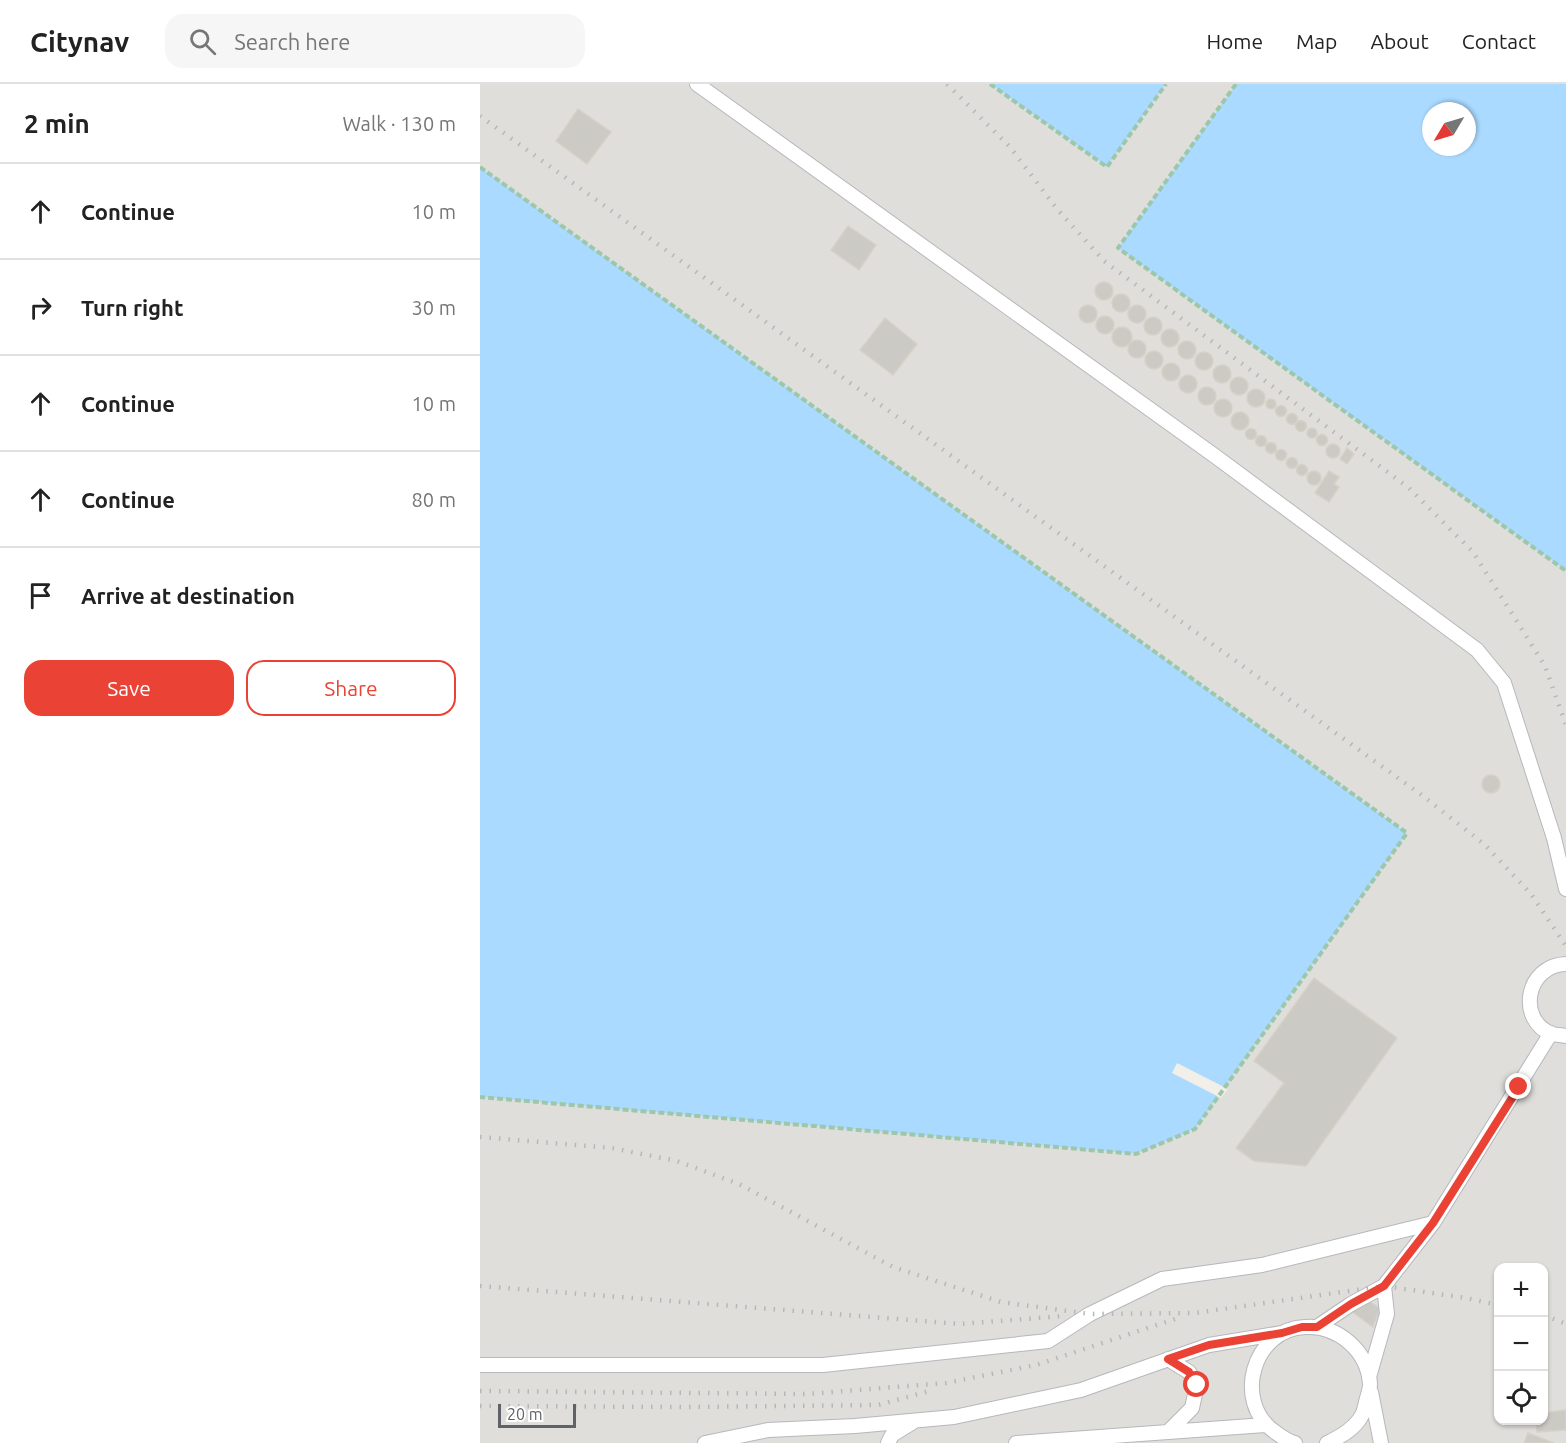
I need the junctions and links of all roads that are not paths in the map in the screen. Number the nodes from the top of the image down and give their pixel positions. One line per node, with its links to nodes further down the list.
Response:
1 (697, 84): 2 (lane)
2 (1566, 889)
3 (1566, 964): 4 (lane)
4 (1551, 1034): 5 (lane); 6 (lane)
5 (1566, 1036)
6 (1433, 1223): 7 (lane); 11 (lane)
7 (1384, 1286): 8 (lane); 12 (lane)
8 (1317, 1327): 9 (lane); 12 (lane)
9 (1282, 1333): 10 (lane); 14 (lane)
10 (1168, 1359): 13 (lane); 15 (lane)
11 (480, 1365)
12 (1369, 1382): 20 (lane); 21 (lane)
13 (914, 1421): 16 (lane); 17 (lane)
14 (1265, 1425): 15 (lane); 19 (lane)
15 (1169, 1431): 18 (lane)
16 (705, 1443)
17 (888, 1443)
18 (1016, 1443)
19 (1291, 1443)
20 (1327, 1443)
21 (1381, 1443)

